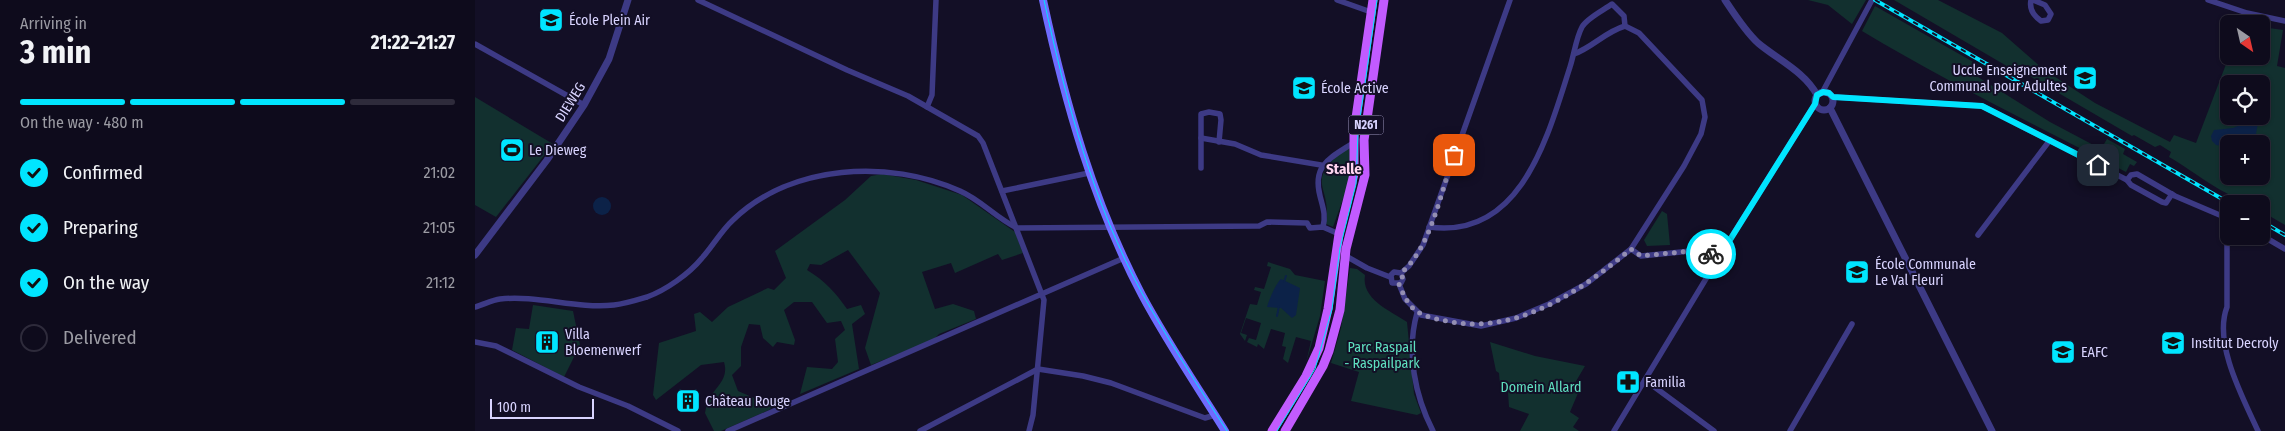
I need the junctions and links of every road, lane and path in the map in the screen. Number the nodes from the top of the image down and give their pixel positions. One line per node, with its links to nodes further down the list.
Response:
1 (628, 0): 20 (street, DIEWEG)
2 (698, 0): 21 (street)
3 (936, 0): 21 (street)
4 (1043, 0): 29 (main road)
5 (1337, 0): 12 (street)
6 (1373, 0): 12 (main road, N261)
7 (1384, 0): 45 (main road, N261)
8 (1509, 0): 36 (street)
9 (1725, 0): 17 (street)
10 (1872, 0): 17 (street)
11 (2208, 0): 13 (street)
12 (1371, 12): 26 (main road, N261)
13 (2285, 21)
14 (1625, 26): 16 (street); 16 (street); 42 (street)
15 (475, 44): 20 (street)
16 (1574, 54): 36 (street)
17 (1820, 93): 18 (street); 19 (street)
18 (1833, 97): 22 (street); 24 (street)
19 (1815, 104): 22 (street); 47 (street)
20 (584, 105): 44 (street, DIEWEG)
21 (927, 107): 31 (street)
22 (1830, 108): 70 (street)
23 (1201, 138): 25 (street); 25 (street); 28 (street)
24 (2050, 140): 30 (street); 39 (street)
25 (1219, 142): 27 (street)
26 (1353, 142): 27 (street); 38 (main road, N261)
27 (1321, 165): 35 (street)
28 (1201, 168)
29 (1089, 173): 31 (street); 34 (main road)
30 (2127, 180): 32 (street); 32 (street)
31 (1002, 191): 37 (street)
32 (2172, 194): 33 (street)
33 (2220, 216)
34 (1109, 226): 35 (street); 37 (street); 46 (main road)
35 (1323, 227): 38 (street)
36 (1429, 227): 48 (street)
37 (1017, 228): 51 (street); 52 (street)
38 (1339, 234): 64 (main road, N261)
39 (1978, 235)
40 (2270, 241): 43 (street)
41 (2227, 245): 71 (street)
42 (1631, 249): 47 (street); 53 (street)
43 (2285, 249)
44 (475, 255)
45 (1346, 256): 49 (street); 65 (main road, N261)
46 (1125, 258): 51 (street); 58 (main road)
47 (1718, 259): 57 (street)
48 (1401, 273): 49 (street); 50 (street)
49 (1390, 277): 50 (street)
50 (1399, 284): 53 (street)
51 (1043, 293): 56 (street); 60 (street)
52 (475, 307)
53 (1417, 314): 66 (street)
54 (1852, 324): 69 (street)
55 (475, 342): 59 (street)
56 (1037, 369): 58 (street); 61 (street); 62 (street)
57 (1645, 380): 67 (street); 68 (street)
58 (1215, 415): 63 (main road)
59 (678, 431)
60 (728, 431)
61 (920, 431)
62 (1029, 431)
63 (1225, 431)
64 (1272, 431)
65 (1285, 431)
66 (1433, 431)
67 (1614, 431)
68 (1714, 431)
69 (1790, 431)
70 (1992, 431)
71 (2259, 431)

